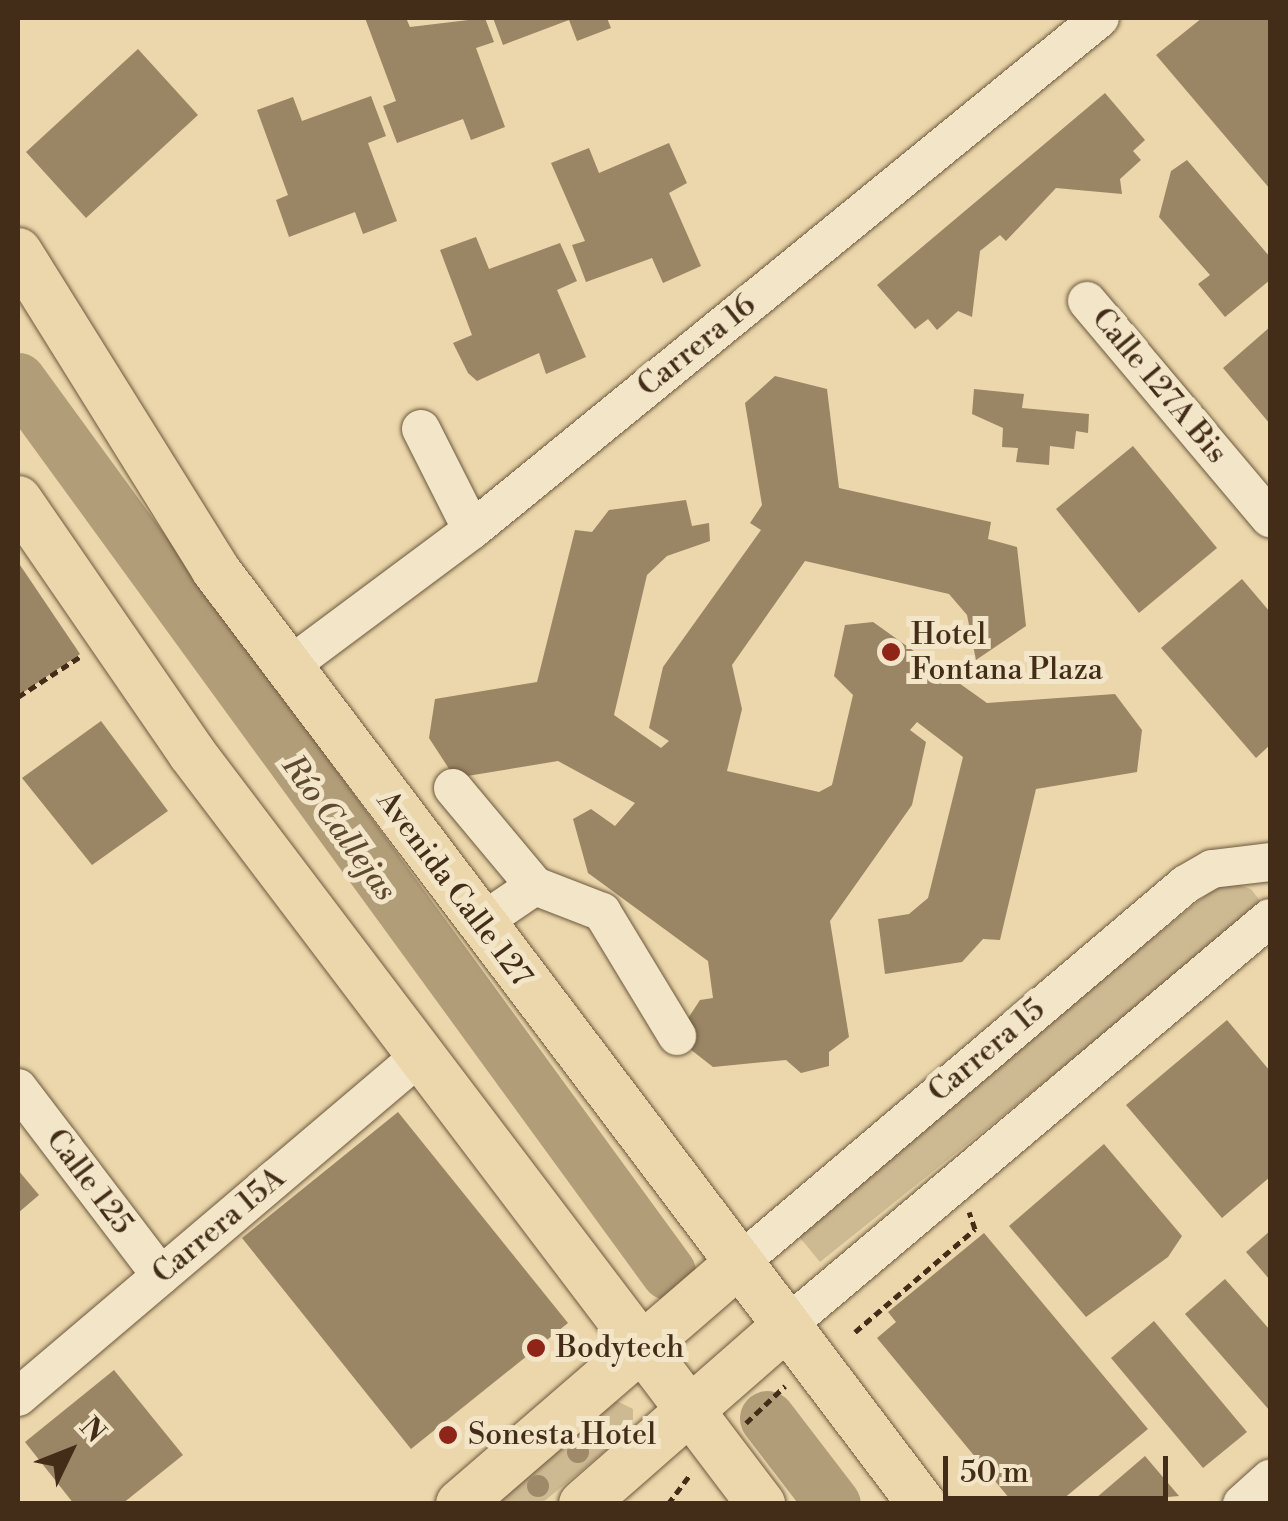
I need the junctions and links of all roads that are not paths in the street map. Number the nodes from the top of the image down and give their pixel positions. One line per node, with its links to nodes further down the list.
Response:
1 (1100, 18): 7 (street, Carrera 16)
2 (18, 252): 8 (main road, Avenida Calle 127)
3 (1087, 301): 6 (street, Calle 127A Bis)
4 (422, 428): 7 (street)
5 (18, 500): 15 (main road)
6 (1270, 518)
7 (472, 530): 8 (street, Carrera 16)
8 (288, 667): 13 (main road, Avenida Calle 127)
9 (453, 788): 11 (street)
10 (1263, 872): 17 (street, Carrera 15)
11 (535, 886): 13 (street); 14 (street)
12 (1270, 918): 19 (street)
13 (479, 924): 17 (main road, Avenida Calle 127)
14 (678, 1036)
15 (421, 1055): 18 (street, Carrera 15A); 20 (main road)
16 (18, 1088): 18 (street, Calle 125)
17 (738, 1264): 19 (main road, Avenida Calle 127); 20 (main road)
18 (161, 1276): 21 (street, Carrera 15A)
19 (786, 1326): 22 (main road); 27 (main road, Avenida Calle 127)
20 (644, 1346): 22 (main road); 24 (main road)
21 (18, 1396)
22 (693, 1411): 25 (main road); 26 (main road)
23 (1270, 1480): 28 (street)
24 (460, 1504)
25 (583, 1504)
26 (760, 1504)
27 (922, 1504)
28 (1242, 1504)

